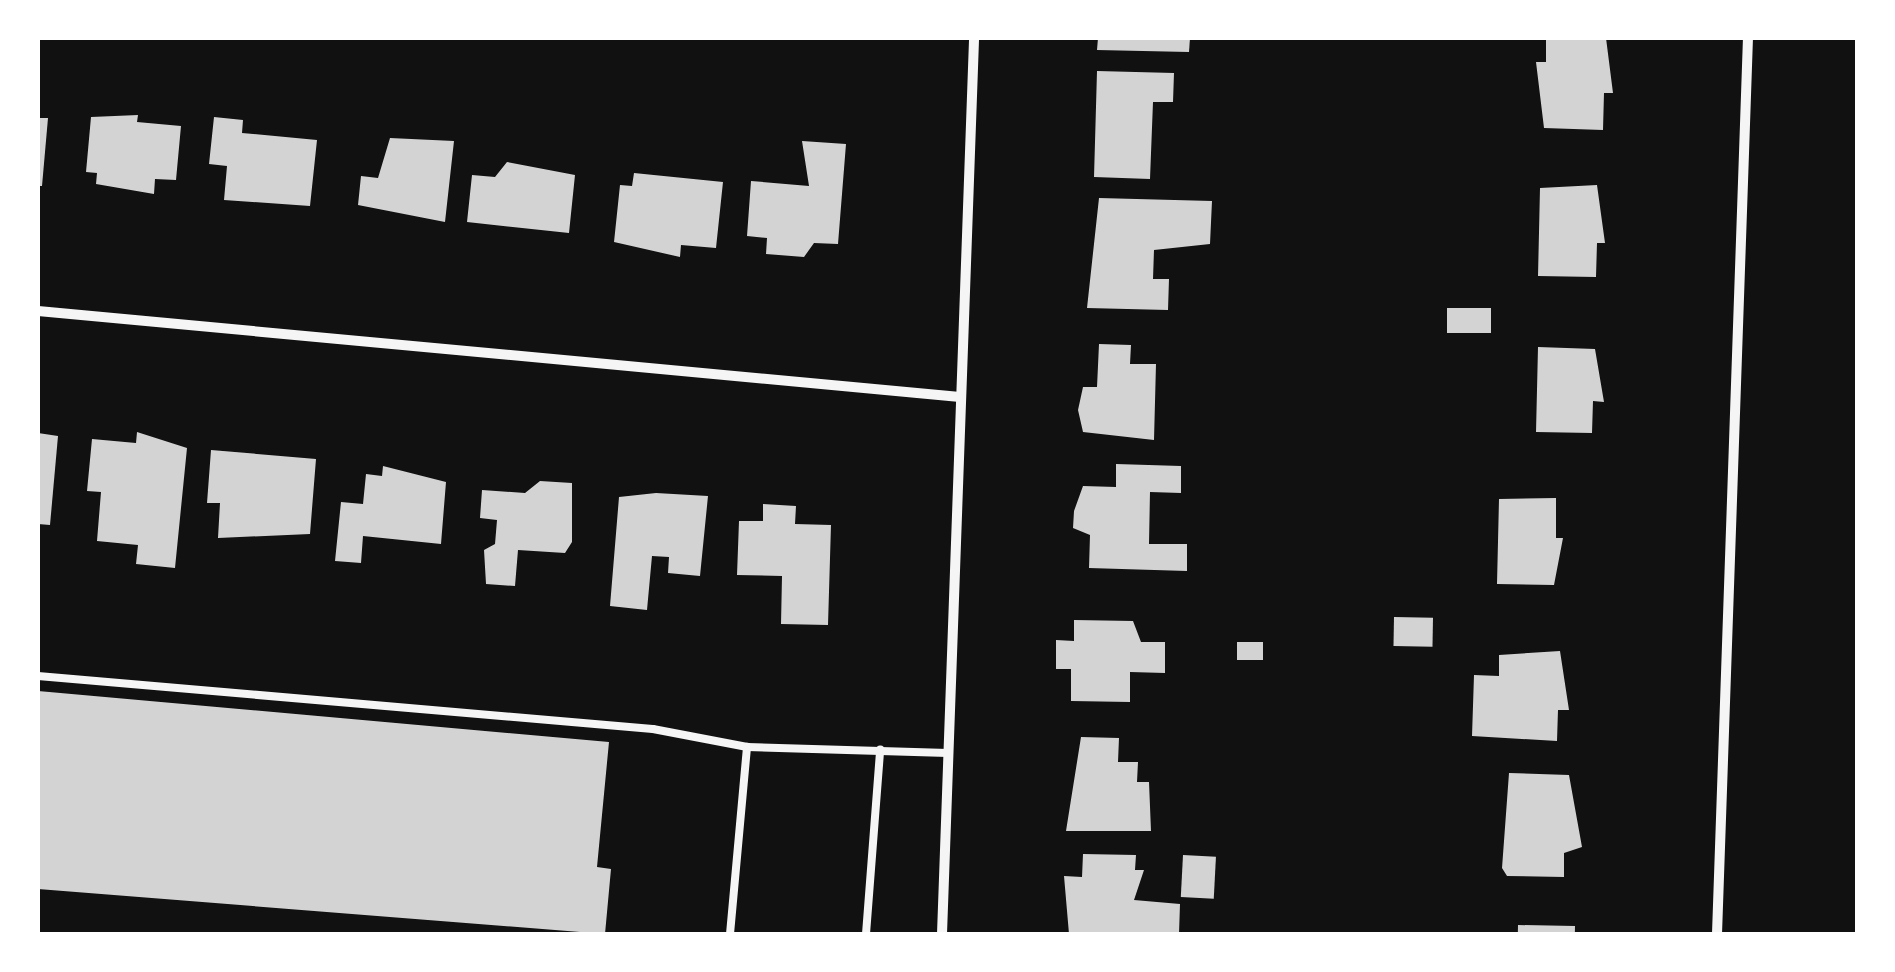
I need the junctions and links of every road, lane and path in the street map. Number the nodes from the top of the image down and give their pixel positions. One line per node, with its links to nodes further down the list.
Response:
1 (974, 38): 4 (street)
2 (1748, 38): 12 (street)
3 (38, 311): 4 (street)
4 (960, 397): 8 (street)
5 (38, 676): 6 (lane)
6 (746, 747): 7 (lane); 9 (lane)
7 (880, 750): 8 (lane); 10 (lane)
8 (948, 753): 11 (street)
9 (730, 934)
10 (866, 934)
11 (942, 934)
12 (1717, 934)

